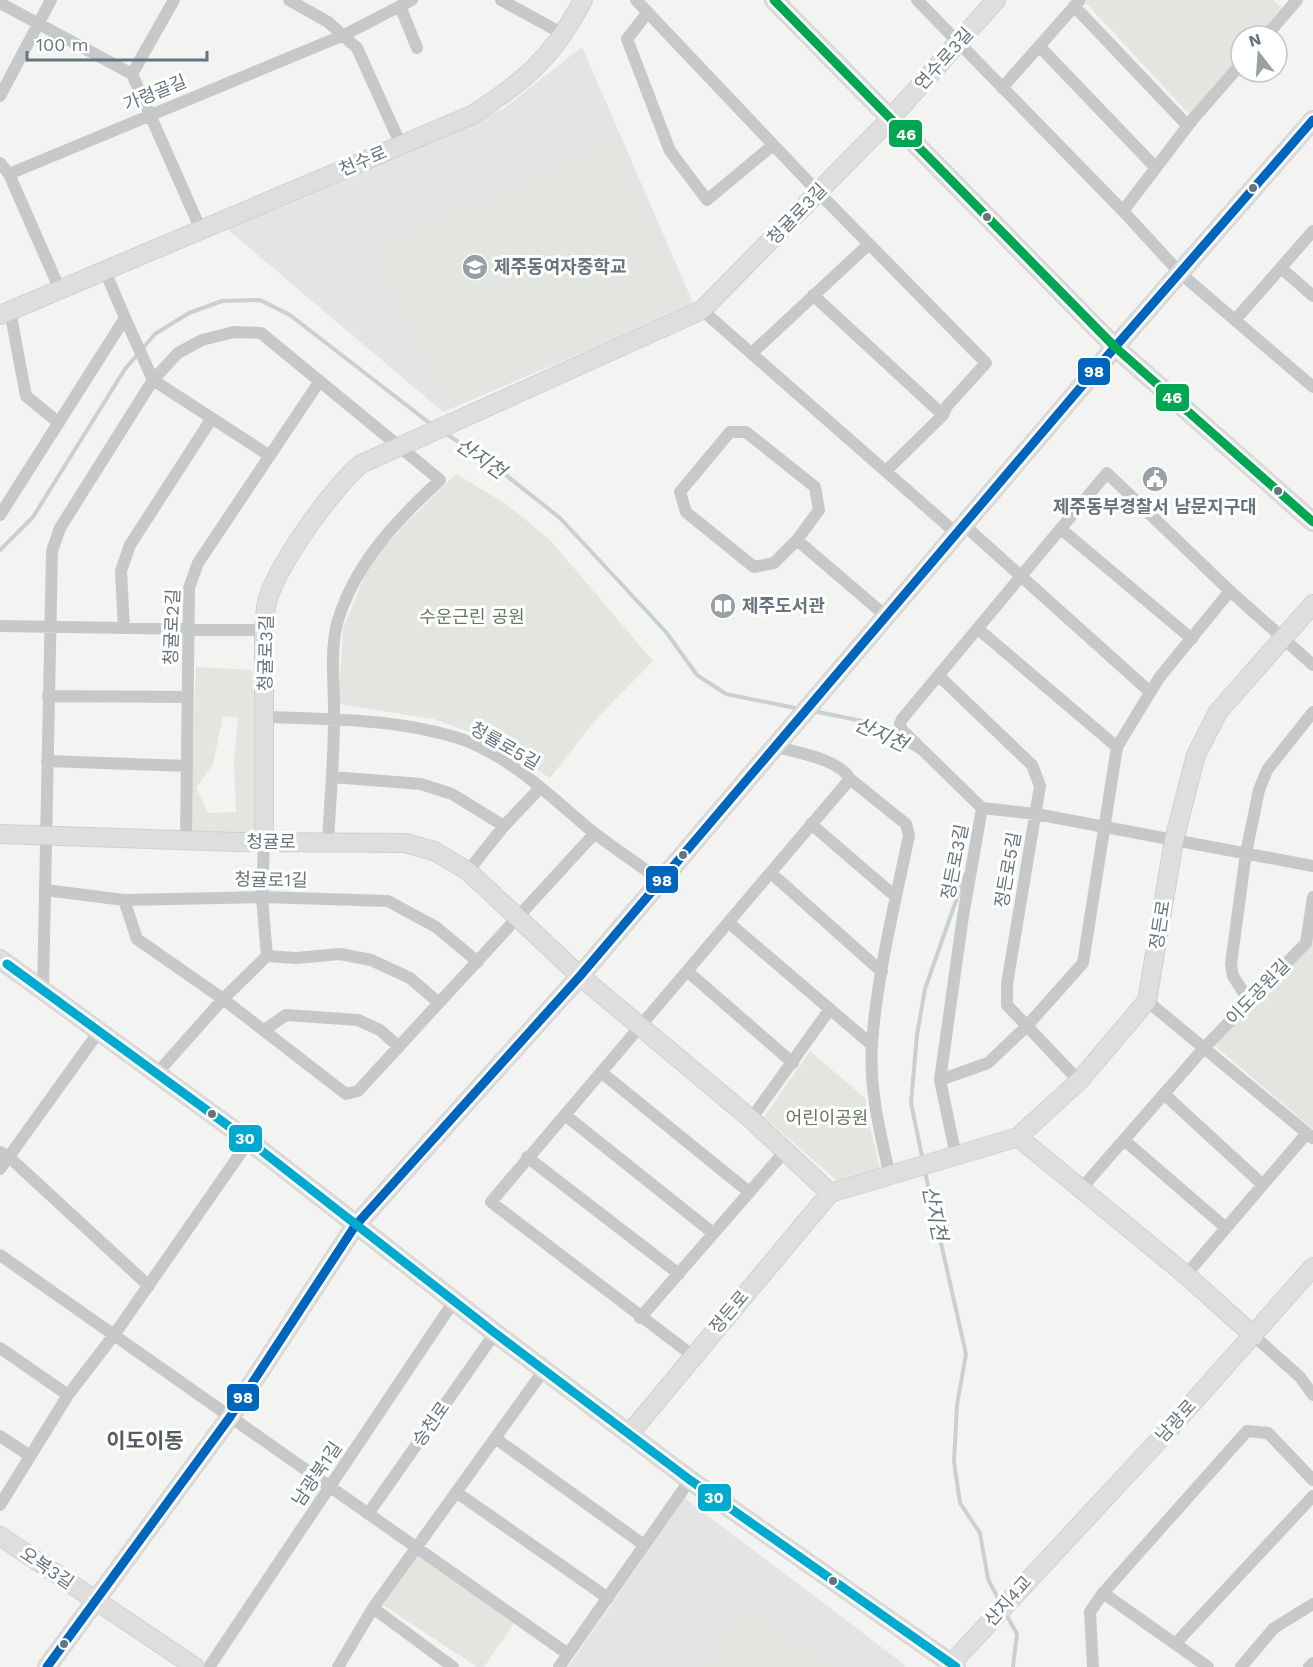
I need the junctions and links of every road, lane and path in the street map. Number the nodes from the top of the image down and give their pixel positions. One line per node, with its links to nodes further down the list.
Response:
1 (51, 0): 16 (street)
2 (174, 0): 23 (street)
3 (289, 0): 18 (street)
4 (412, 0): 14 (street, 가령골길)
5 (501, 0): 19 (street)
6 (583, 0): 19 (street, 천수로)
7 (636, 0): 15 (street)
8 (774, 0): 28 (street)
9 (917, 0): 20 (street)
10 (996, 0): 20 (street, 연수로3길)
11 (1290, 2): 17 (street)
12 (0, 3): 16 (street)
13 (1077, 3): 21 (street); 30 (street)
14 (400, 6): 18 (street, 가령골길); 22 (street)
15 (648, 12): 32 (street); 32 (street)
16 (38, 23): 23 (street); 26 (street)
17 (1274, 24)
18 (344, 35): 27 (street, 가령골길); 31 (street)
19 (565, 35): 31 (street, 천수로)
20 (959, 43): 25 (street); 28 (street, 연수로3길)
21 (1039, 46): 25 (street); 34 (street)
22 (417, 48)
23 (132, 74): 27 (street)
24 (1229, 78): 30 (street)
25 (1002, 87): 37 (street)
26 (0, 96)
27 (150, 115): 35 (street, 가령골길); 38 (street)
28 (891, 118): 36 (street, 청귤로3길); 51 (street)
29 (1311, 125): 43 (street)
30 (1188, 126): 34 (street)
31 (401, 145): 38 (street, 천수로)
32 (773, 145): 36 (street)
33 (0, 163): 35 (street)
34 (1156, 168): 37 (street)
35 (9, 174): 44 (street)
36 (818, 192): 40 (street); 47 (street, 청귤로3길)
37 (1124, 211): 43 (street)
38 (201, 230): 42 (street, 천수로)
39 (1313, 231): 41 (street)
40 (869, 244): 45 (street); 56 (street)
41 (1281, 268): 46 (street); 50 (street)
42 (105, 271): 44 (street, 천수로); 49 (street)
43 (1180, 273): 50 (street); 51 (street)
44 (60, 290): 48 (street, 천수로)
45 (813, 296): 52 (street); 56 (street)
46 (1313, 296)
47 (702, 310): 52 (street); 59 (street, 청귤로3길)
48 (5, 313): 58 (street)
49 (125, 318): 53 (street); 58 (street)
50 (1235, 320): 55 (street)
51 (1114, 347): 63 (street); 64 (street)
52 (752, 353): 61 (street)
53 (153, 380): 54 (street); 57 (street); 72 (street)
54 (319, 382): 59 (street); 60 (street, 청귤로2길)
55 (1313, 387)
56 (944, 415): 61 (street)
57 (212, 418): 60 (street); 73 (street)
58 (59, 423): 62 (street)
59 (398, 447): 76 (street, 청귤로3길); 86 (street)
60 (270, 456): 74 (street, 청귤로2길)
61 (887, 470): 64 (street)
62 (0, 515)
63 (1313, 522)
64 (960, 529): 67 (street); 70 (street)
65 (1061, 529): 67 (street, 정든로3길); 68 (street, 정든로3길); 78 (street)
66 (797, 540): 66 (street); 70 (street)
67 (1021, 578): 75 (street, 정든로3길); 81 (street)
68 (1230, 591): 77 (street, 정든로3길); 78 (street)
69 (1313, 604): 77 (street, 정든로)
70 (887, 617): 87 (street)
71 (0, 626): 72 (street)
72 (50, 627): 73 (street); 82 (street)
73 (124, 628): 74 (street)
74 (188, 629): 76 (street); 83 (street, 청귤로2길)
75 (978, 629): 80 (street, 정든로3길); 88 (street)
76 (264, 630): 85 (street, 청귤로3길)
77 (1282, 638): 79 (street); 103 (street, 정든로)
78 (1192, 639): 81 (street)
79 (1313, 665)
80 (939, 676): 94 (street, 정든로3길); 95 (street, 정든로5길)
81 (1150, 692): 88 (street)
82 (48, 696): 83 (street); 89 (street)
83 (188, 697): 90 (street, 청귤로2길)
84 (1313, 712): 106 (street)
85 (265, 717): 86 (street, 청률로5길); 104 (street, 청귤로3길)
86 (334, 720): 91 (street); 93 (street, 청률로5길)
87 (777, 743): 92 (street); 110 (street)
88 (1117, 747): 98 (street)
89 (47, 761): 90 (street); 101 (street)
90 (187, 766): 102 (street, 청귤로2길)
91 (332, 777): 97 (street); 105 (street)
92 (850, 779): 96 (street); 113 (street)
93 (540, 788): 97 (street); 100 (street, 청률로5길)
94 (982, 808): 95 (street); 140 (street, 정든로3길)
95 (1036, 814): 98 (street); 131 (street, 정든로5길)
96 (811, 824): 109 (street); 113 (street)
97 (504, 826): 108 (street)
98 (1104, 827): 103 (street); 131 (street)
99 (0, 834): 101 (street, 청귤로)
100 (595, 834): 110 (street, 청률로5길); 116 (street)
101 (46, 835): 102 (street, 청귤로); 111 (street)
102 (186, 840): 104 (street, 청귤로)
103 (1174, 840): 106 (street); 126 (street, 정든로)
104 (264, 842): 105 (street, 청귤로); 112 (street)
105 (328, 842): 108 (street, 청귤로)
106 (1246, 853): 107 (street); 127 (street)
107 (1313, 866)
108 (468, 871): 116 (street, 청귤로)
109 (771, 873): 117 (street); 122 (street)
110 (660, 880): 123 (street)
111 (45, 890): 115 (street, 청귤로1길); 124 (street)
112 (262, 897): 115 (street, 청귤로1길); 118 (street); 120 (street, 청귤로1길)
113 (896, 897): 122 (street)
114 (1313, 897): 127 (street, 이도공원길)
115 (124, 900): 125 (street)
116 (519, 916): 120 (street); 123 (street, 청귤로)
117 (729, 923): 121 (street); 129 (street)
118 (267, 956): 125 (street); 128 (street)
119 (0, 958): 124 (street)
120 (478, 962): 128 (street)
121 (687, 971): 130 (street); 137 (street)
122 (882, 972): 134 (street)
123 (580, 976): 130 (street); 159 (street)
124 (43, 990): 132 (street)
125 (223, 999): 133 (street); 138 (street)
126 (1147, 1001): 136 (street); 141 (street)
127 (1249, 1001): 136 (street, 이도공원길)
128 (439, 1003): 135 (street)
129 (830, 1009): 134 (street); 137 (street)
130 (640, 1025): 139 (street); 144 (street)
131 (1026, 1027): 140 (street); 141 (street, 정든로5길)
132 (100, 1030): 138 (street); 151 (street)
133 (264, 1030): 135 (street); 135 (street)
134 (872, 1045): 154 (street)
135 (399, 1047)
136 (1204, 1048): 142 (street, 이도공원길); 145 (street)
137 (793, 1063): 144 (street)
138 (158, 1072): 148 (street)
139 (601, 1072): 143 (street); 157 (street)
140 (940, 1080): 150 (street, 정든로3길)
141 (1080, 1081): 146 (street)
142 (1164, 1094): 147 (street, 이도공원길); 155 (street)
143 (564, 1115): 152 (street); 161 (street)
144 (751, 1119): 149 (street)
145 (1310, 1135): 155 (street)
146 (1018, 1137): 150 (street); 156 (street)
147 (1124, 1140): 156 (street, 이도공원길); 160 (street)
148 (249, 1141): 159 (street); 166 (street)
149 (786, 1150): 157 (street); 158 (street)
150 (961, 1154): 154 (street)
151 (4, 1155): 153 (street); 166 (street)
152 (527, 1157): 164 (street); 168 (street)
153 (0, 1169)
154 (890, 1176): 158 (street)
155 (1263, 1185): 160 (street)
156 (1081, 1190): 165 (street)
157 (748, 1192): 161 (street)
158 (830, 1192): 173 (street, 정든로)
159 (356, 1226): 167 (street); 177 (street)
160 (1226, 1228): 165 (street)
161 (713, 1233): 164 (street)
162 (0, 1255): 170 (street)
163 (1313, 1267): 171 (street, 남광로)
164 (679, 1274): 168 (street)
165 (1186, 1275): 171 (street)
166 (149, 1286): 170 (street)
167 (454, 1301): 169 (street); 184 (street, 남광북1길)
168 (640, 1318): 173 (street)
169 (495, 1333): 174 (street); 188 (street, 승천로)
170 (114, 1335): 175 (street); 177 (street)
171 (1254, 1336): 176 (street); 192 (street, 남광로)
172 (0, 1348): 175 (street)
173 (692, 1355): 178 (street, 정든로)
174 (544, 1370): 178 (street); 180 (street)
175 (68, 1395): 181 (street)
176 (1313, 1395)
177 (230, 1417): 184 (street); 195 (street)
178 (630, 1433): 183 (street)
179 (0, 1436): 181 (street)
180 (495, 1438): 185 (street); 190 (street)
181 (30, 1456): 187 (street)
182 (1313, 1479): 193 (street)
183 (690, 1480): 190 (street); 201 (street)
184 (330, 1487): 188 (street); 204 (street, 남광북1길)
185 (456, 1492): 191 (street); 194 (street)
186 (1313, 1496): 198 (street)
187 (0, 1505)
188 (368, 1514): 191 (street)
189 (0, 1536): 195 (street, 오복3길)
190 (644, 1545): 194 (street)
191 (416, 1548): 197 (street); 199 (street)
192 (1034, 1571): 201 (street, 산지4교)
193 (1103, 1593): 198 (street); 208 (street)
194 (608, 1598): 199 (street)
195 (94, 1600): 202 (street); 203 (street, 오복3길)
196 (1313, 1604): 210 (street)
197 (373, 1608): 205 (street); 206 (street)
198 (1176, 1643): 209 (street)
199 (568, 1654): 207 (street)
200 (1313, 1663): 211 (street)
201 (952, 1666)
202 (47, 1667)
203 (195, 1667)
204 (209, 1667)
205 (338, 1667)
206 (453, 1667)
207 (560, 1667)
208 (1093, 1667)
209 (1208, 1667)
210 (1241, 1667)
211 (1309, 1667)

